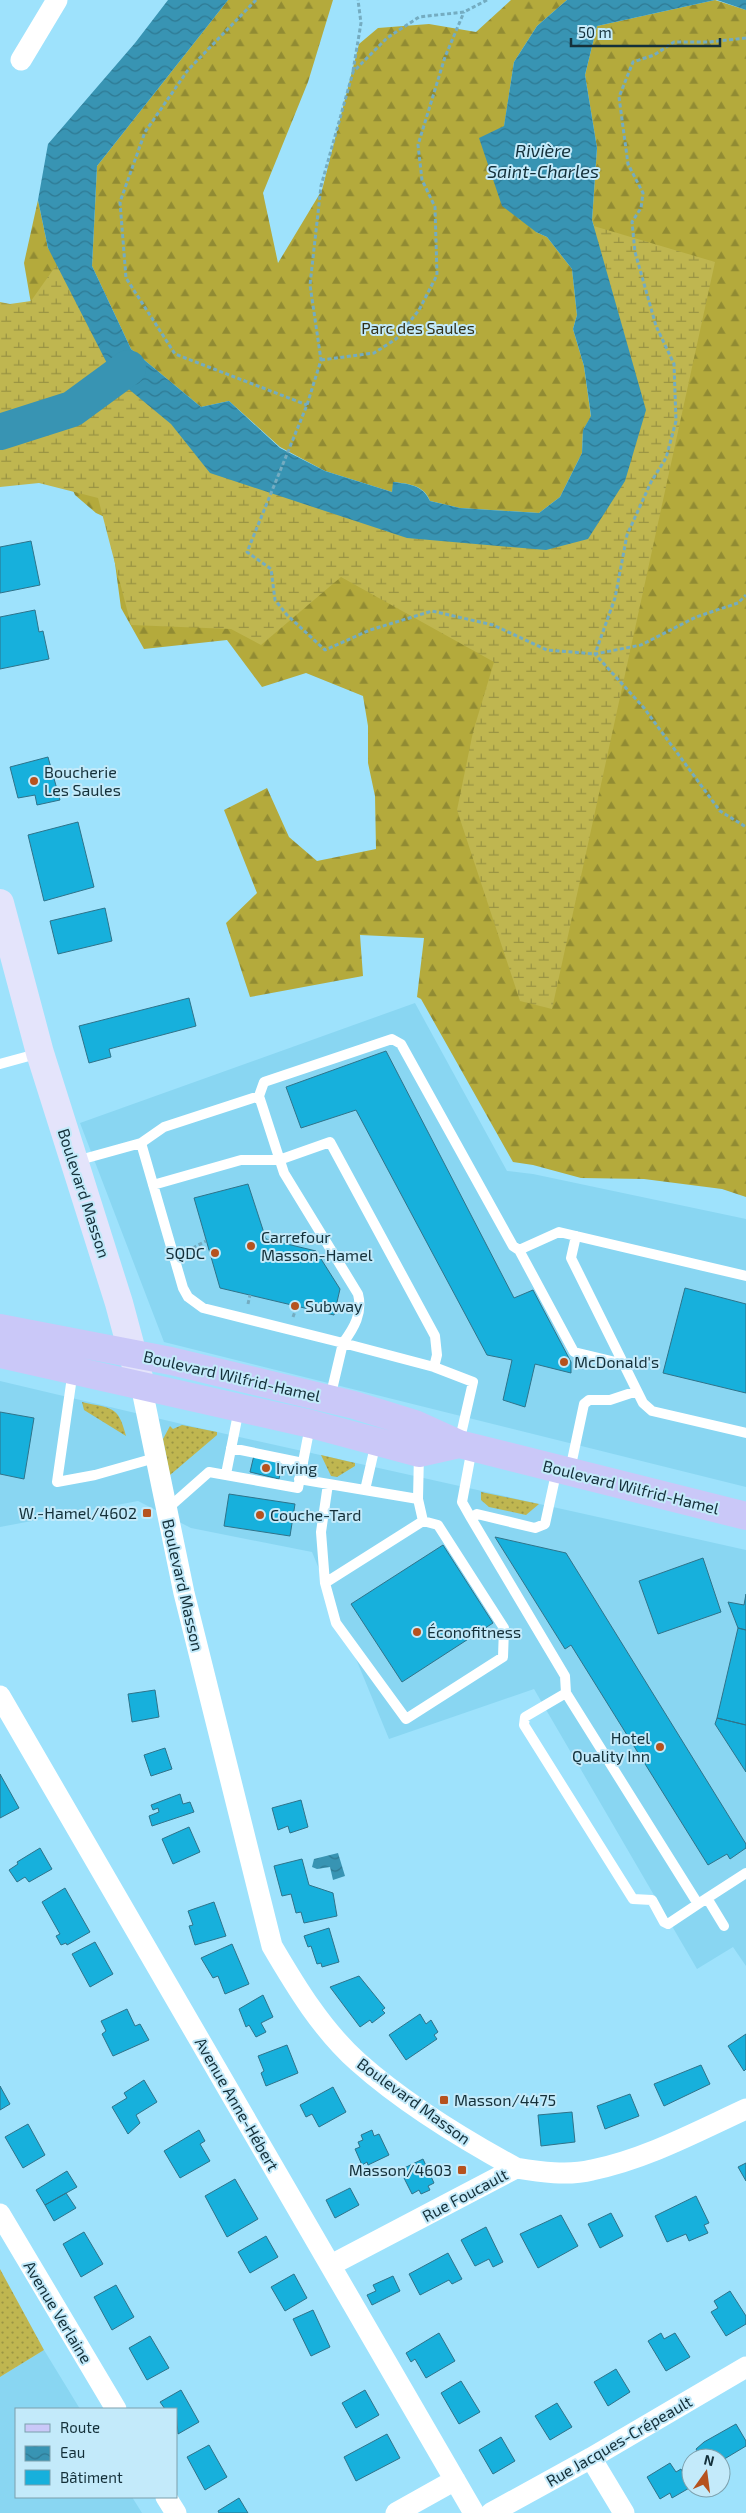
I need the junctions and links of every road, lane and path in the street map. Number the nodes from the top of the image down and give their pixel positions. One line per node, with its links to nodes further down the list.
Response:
1 (57, 0): 7 (street)
2 (256, 0): 10 (path)
3 (358, 0): 8 (path)
4 (487, 0): 5 (path)
5 (464, 12): 8 (path); 9 (path)
6 (746, 38): 12 (path)
7 (21, 60)
8 (353, 72): 9 (path)
9 (321, 360): 10 (path)
10 (307, 405): 12 (path)
11 (746, 595): 12 (path)
12 (594, 654): 13 (path)
13 (746, 827)
14 (0, 903): 15 (main road, Boulevard Masson)
15 (40, 1053): 16 (lane); 20 (main road, Boulevard Masson)
16 (0, 1064)
17 (258, 1096): 18 (lane); 19 (lane); 24 (lane)
18 (141, 1143): 20 (lane); 21 (lane)
19 (279, 1160): 21 (lane); 28 (lane); 32 (lane)
20 (74, 1162): 29 (main road, Boulevard Masson)
21 (153, 1185): 25 (lane)
22 (576, 1236): 24 (lane); 26 (lane); 31 (lane)
23 (206, 1240): 25 (path)
24 (519, 1250): 31 (lane)
25 (174, 1257): 28 (lane)
26 (746, 1276)
27 (0, 1328): 29 (main road, Boulevard Wilfrid-Hamel)
28 (343, 1343): 32 (lane); 36 (lane)
29 (133, 1353): 34 (main road, Boulevard Masson); 36 (main road, Boulevard Wilfrid-Hamel)
30 (0, 1354): 33 (main road, Boulevard Wilfrid-Hamel)
31 (624, 1364): 35 (lane)
32 (434, 1367): 41 (lane)
33 (73, 1369): 34 (main road, Boulevard Wilfrid-Hamel); 44 (lane)
34 (140, 1385): 37 (main road, Boulevard Wilfrid-Hamel); 44 (street, Boulevard Masson)
35 (637, 1391): 39 (lane); 46 (lane)
36 (330, 1399): 41 (main road, Boulevard Wilfrid-Hamel)
37 (239, 1408): 38 (main road, Boulevard Wilfrid-Hamel); 42 (lane)
38 (311, 1424): 40 (main road, Boulevard Wilfrid-Hamel); 45 (lane)
39 (746, 1433)
40 (376, 1441): 43 (main road, Boulevard Wilfrid-Hamel); 50 (lane)
41 (465, 1446): 43 (main road, Boulevard Wilfrid-Hamel); 46 (main road, Boulevard Wilfrid-Hamel); 54 (lane)
42 (231, 1448): 45 (lane); 47 (lane)
43 (419, 1453): 51 (lane)
44 (155, 1458): 52 (street, Boulevard Masson)
45 (303, 1463): 48 (lane)
46 (564, 1469): 53 (main road, Boulevard Wilfrid-Hamel); 54 (lane)
47 (226, 1474): 48 (lane); 52 (lane)
48 (299, 1479): 49 (lane)
49 (328, 1484): 50 (lane); 56 (lane)
50 (365, 1490): 51 (lane)
51 (418, 1499): 55 (lane)
52 (166, 1511): 63 (street, Boulevard Masson)
53 (746, 1516)
54 (471, 1518): 57 (lane)
55 (423, 1521): 56 (lane); 56 (lane)
56 (325, 1583)
57 (566, 1693): 60 (lane); 60 (lane)
58 (0, 1696): 65 (street, Avenue Anne-Hébert)
59 (746, 1873): 60 (lane)
60 (703, 1901): 61 (lane)
61 (724, 1926)
62 (746, 2109): 63 (street, Rue Foucault)
63 (516, 2168): 65 (street, Rue Foucault)
64 (0, 2214): 67 (street, Avenue Verlaine)
65 (331, 2266): 69 (street, Avenue Anne-Hébert)
66 (746, 2367): 68 (street, Rue Jacques-Crépeault)
67 (115, 2408)
68 (591, 2458): 74 (street, Rue Jacques-Crépeault); 75 (street)
69 (455, 2480): 72 (street); 73 (street, Avenue Anne-Hébert)
70 (167, 2498): 71 (street)
71 (176, 2513)
72 (396, 2513)
73 (474, 2513)
74 (491, 2513)
75 (624, 2513)

